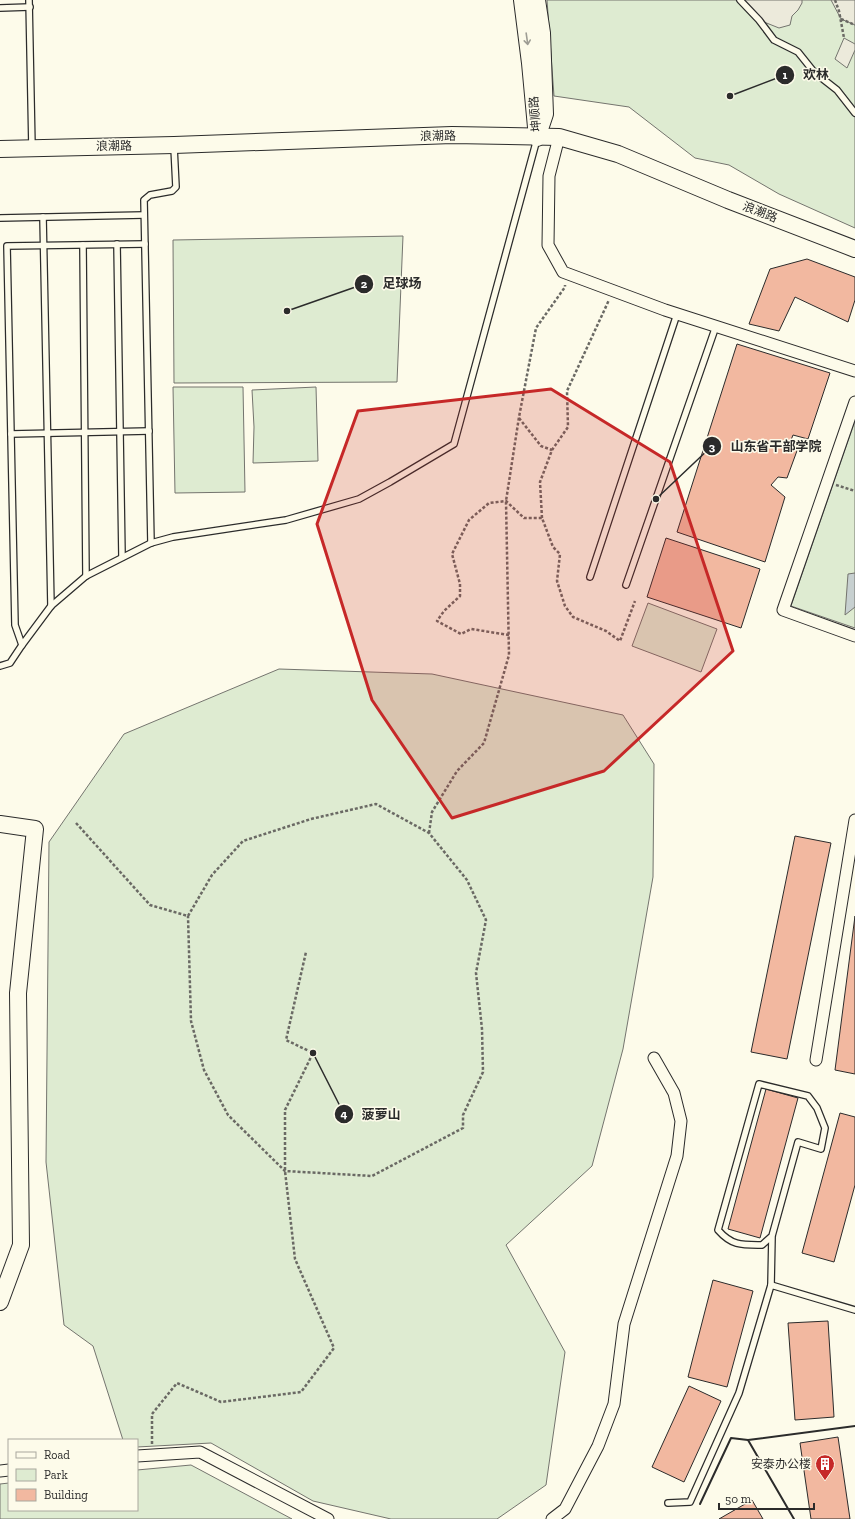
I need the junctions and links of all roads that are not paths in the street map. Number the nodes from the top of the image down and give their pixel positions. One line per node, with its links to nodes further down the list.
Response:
1 (29, 0): 5 (lane)
2 (522, 0): 9 (main road, 坤顺路, one-way to 9)
3 (538, 0): 9 (main road, 坤顺路)
4 (740, 0): 7 (lane)
5 (30, 7): 6 (lane); 11 (lane)
6 (0, 8)
7 (855, 113)
8 (558, 137): 9 (main road, 浪潮路); 20 (main road, 浪潮路); 21 (street)
9 (537, 138): 10 (main road, 浪潮路); 30 (lane)
10 (174, 145): 11 (main road, 浪潮路); 13 (lane)
11 (32, 148): 12 (main road, 浪潮路)
12 (0, 149)
13 (144, 215): 14 (lane); 17 (lane)
14 (43, 217): 15 (lane); 18 (lane)
15 (0, 218)
16 (117, 244): 17 (lane); 19 (lane); 27 (lane)
17 (146, 244): 25 (lane)
18 (44, 245): 19 (lane); 28 (lane); 29 (lane)
19 (83, 245): 26 (lane)
20 (855, 249)
21 (677, 314): 22 (street); 33 (lane)
22 (716, 326): 23 (street); 34 (lane)
23 (855, 371)
24 (855, 402): 36 (street)
25 (149, 431): 27 (lane); 30 (lane)
26 (85, 432): 27 (lane); 28 (lane); 32 (lane)
27 (120, 432): 31 (lane)
28 (48, 433): 29 (lane); 35 (lane)
29 (11, 434): 37 (lane)
30 (151, 543): 31 (lane)
31 (122, 557): 32 (lane)
32 (86, 576): 35 (lane)
33 (590, 577)
34 (626, 585)
35 (51, 606): 37 (lane)
36 (855, 636)
37 (22, 645): 38 (lane)
38 (0, 666)
39 (855, 820): 42 (street)
40 (0, 824): 45 (main road)
41 (654, 1058): 50 (street)
42 (816, 1060)
43 (772, 1236): 43 (lane); 44 (lane)
44 (771, 1285): 46 (lane); 48 (lane)
45 (0, 1302)
46 (855, 1310)
47 (138, 1456): 49 (street)
48 (668, 1503)
49 (328, 1519)
50 (552, 1519)

